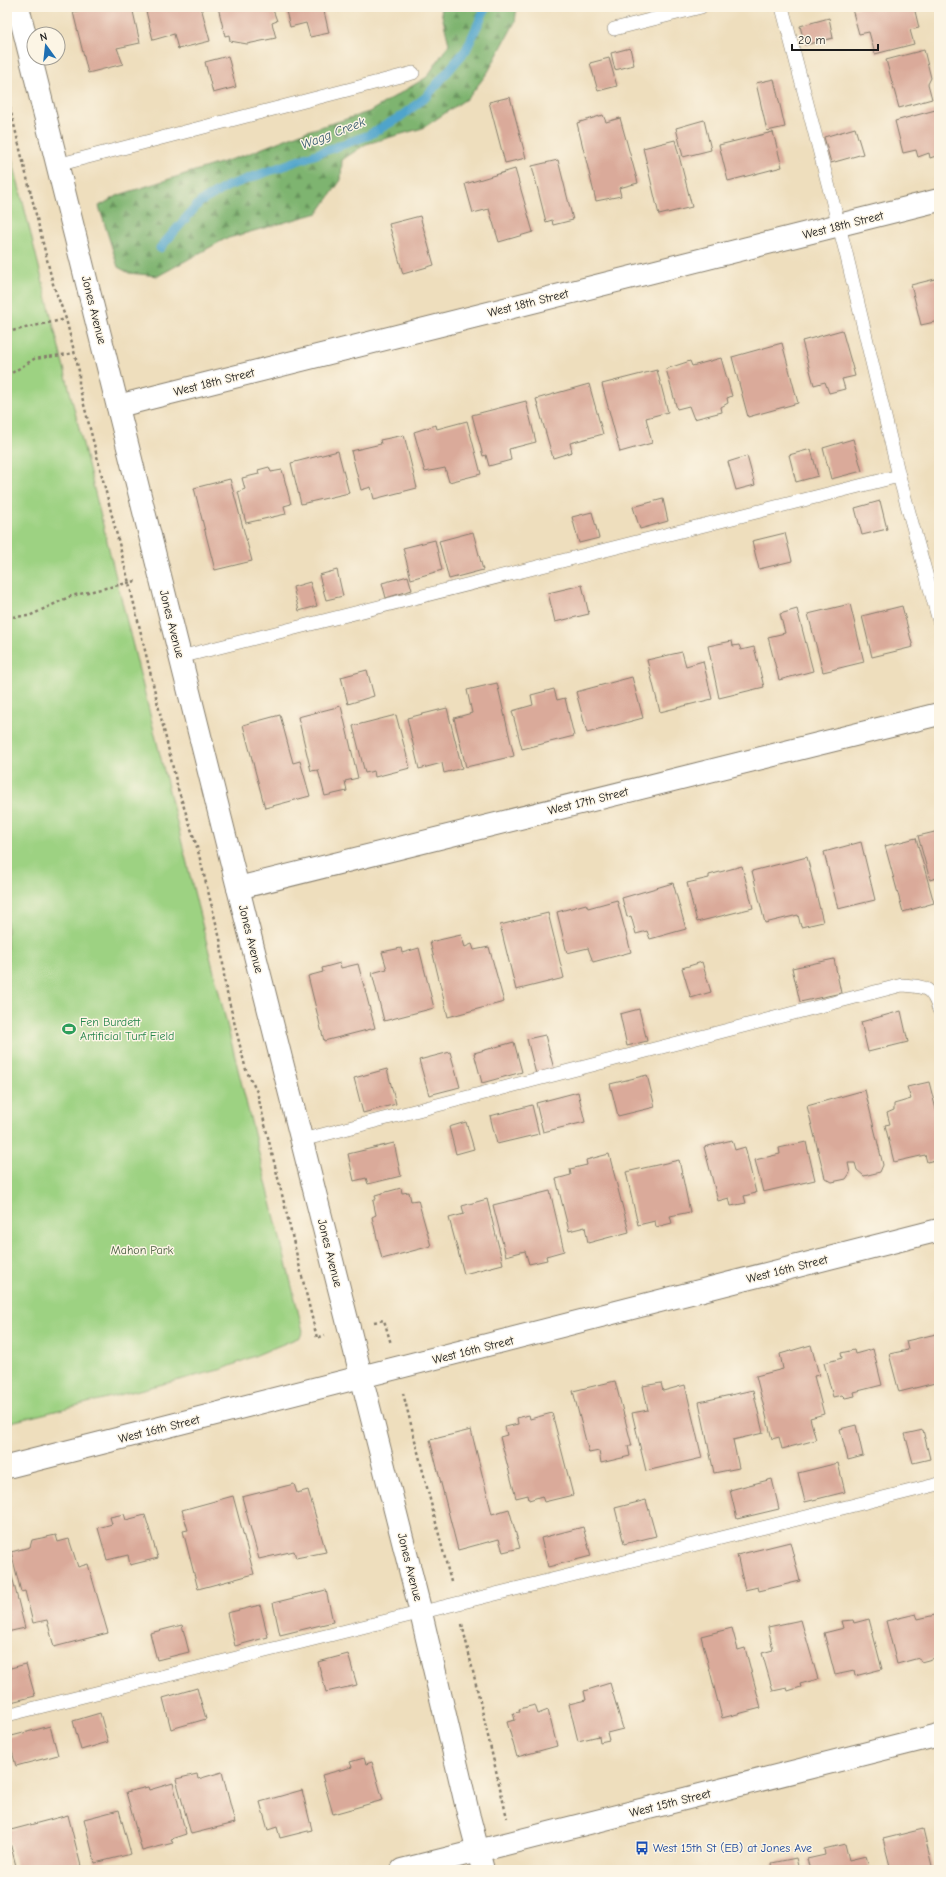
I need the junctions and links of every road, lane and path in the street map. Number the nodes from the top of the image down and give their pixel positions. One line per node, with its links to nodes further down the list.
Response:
1 (18, 7): 7 (street, Jones Avenue)
2 (700, 7): 4 (lane)
3 (782, 7): 9 (lane)
4 (614, 30)
5 (412, 73): 7 (lane)
6 (7, 96): 11 (path)
7 (57, 165): 10 (street, Jones Avenue)
8 (939, 200): 9 (street, West 18th Street)
9 (838, 226): 16 (street, West 18th Street); 17 (lane)
10 (94, 312): 11 (path); 16 (street, Jones Avenue)
11 (66, 319): 12 (path); 14 (path)
12 (7, 332)
13 (80, 351): 14 (path)
14 (74, 353): 15 (path); 19 (path)
15 (7, 376)
16 (118, 406): 18 (street, Jones Avenue)
17 (899, 476): 21 (lane); 22 (lane)
18 (160, 575): 19 (path); 22 (street, Jones Avenue)
19 (130, 583): 20 (path); 29 (path)
20 (7, 617)
21 (939, 621)
22 (180, 657): 24 (street, Jones Avenue)
23 (939, 714): 24 (street, West 17th Street)
24 (238, 888): 26 (street, Jones Avenue)
25 (939, 1010): 26 (lane)
26 (302, 1140): 31 (street, Jones Avenue)
27 (939, 1230): 31 (street, West 16th Street)
28 (370, 1323): 30 (path)
29 (328, 1334)
30 (390, 1340)
31 (362, 1378): 33 (street, West 16th Street); 36 (street, Jones Avenue)
32 (402, 1389): 35 (path)
33 (7, 1467)
34 (939, 1484): 36 (lane)
35 (453, 1586)
36 (421, 1613): 38 (lane); 41 (street, Jones Avenue)
37 (460, 1616): 40 (path)
38 (7, 1715)
39 (939, 1735): 41 (street, West 15th Street)
40 (508, 1821)
41 (480, 1861): 42 (street, West 15th Street)
42 (402, 1870)

